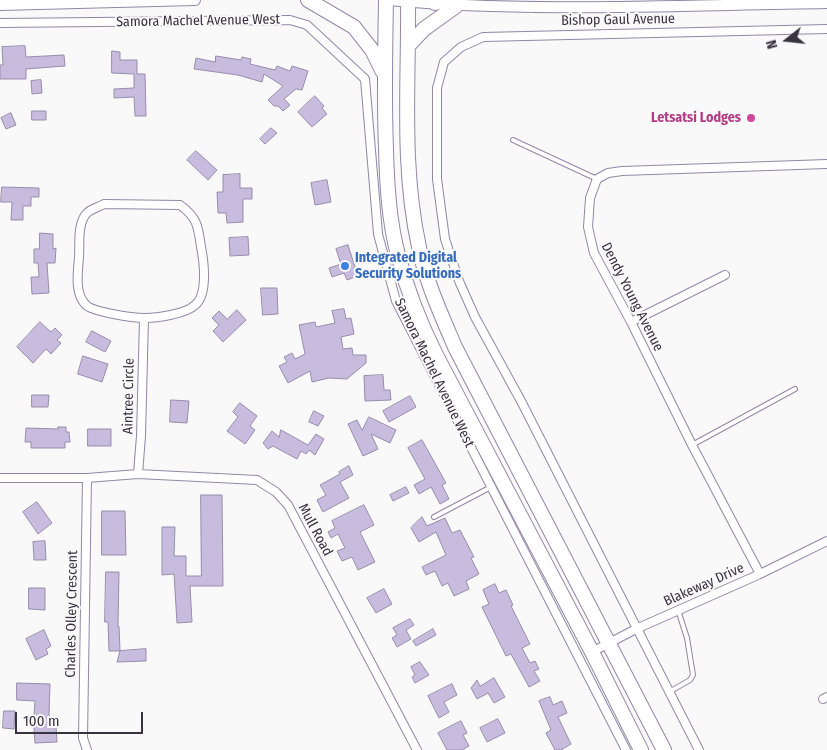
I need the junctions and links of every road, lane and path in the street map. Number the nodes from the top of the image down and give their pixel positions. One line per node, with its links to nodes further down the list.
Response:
1 (196, 0): 9 (main road)
2 (308, 0): 14 (highway)
3 (387, 0): 4 (main road, Bishop Gaul Avenue); 14 (highway, Samora Machel Avenue West)
4 (408, 1): 5 (main road, Bishop Gaul Avenue); 13 (highway)
5 (434, 1): 10 (main road, Bishop Gaul Avenue)
6 (700, 2): 7 (main road, Bishop Gaul Avenue); 8 (main road, Bishop Gaul Avenue)
7 (580, 3): 10 (main road, Bishop Gaul Avenue)
8 (827, 3)
9 (0, 5)
10 (456, 6): 13 (highway)
11 (0, 23): 26 (street, Samora Machel Avenue West)
12 (827, 29): 31 (street, Bishop Gaul Avenue)
13 (408, 46): 32 (highway)
14 (384, 75): 33 (highway, Samora Machel Avenue West)
15 (513, 140): 17 (lane)
16 (827, 164): 17 (street)
17 (597, 179): 20 (street, Dendy Young Avenue)
18 (725, 275): 20 (street)
19 (144, 318): 19 (street); 23 (street, Aintree Circle)
20 (631, 322): 22 (street, Dendy Young Avenue)
21 (795, 390): 22 (lane)
22 (692, 445): 29 (street, Dendy Young Avenue)
23 (138, 474): 25 (street, Mull Road); 36 (street, Mull Road)
24 (0, 478): 25 (street, Mull Road)
25 (87, 478): 35 (street, Charles Olley Crescent)
26 (491, 486): 27 (lane); 37 (street, Samora Machel Avenue West)
27 (434, 516)
28 (827, 541): 29 (street, Blakeway Drive)
29 (760, 574): 30 (street, Blakeway Drive)
30 (678, 610): 31 (street, Blakeway Drive); 34 (lane)
31 (636, 628): 32 (street, Blakeway Drive); 34 (street)
32 (609, 644): 33 (street, Blakeway Drive); 39 (highway)
33 (592, 652): 38 (highway, Samora Machel Avenue West)
34 (669, 692): 40 (street)
35 (87, 750)
36 (417, 750)
37 (626, 750)
38 (641, 750)
39 (664, 750)
40 (699, 750)

